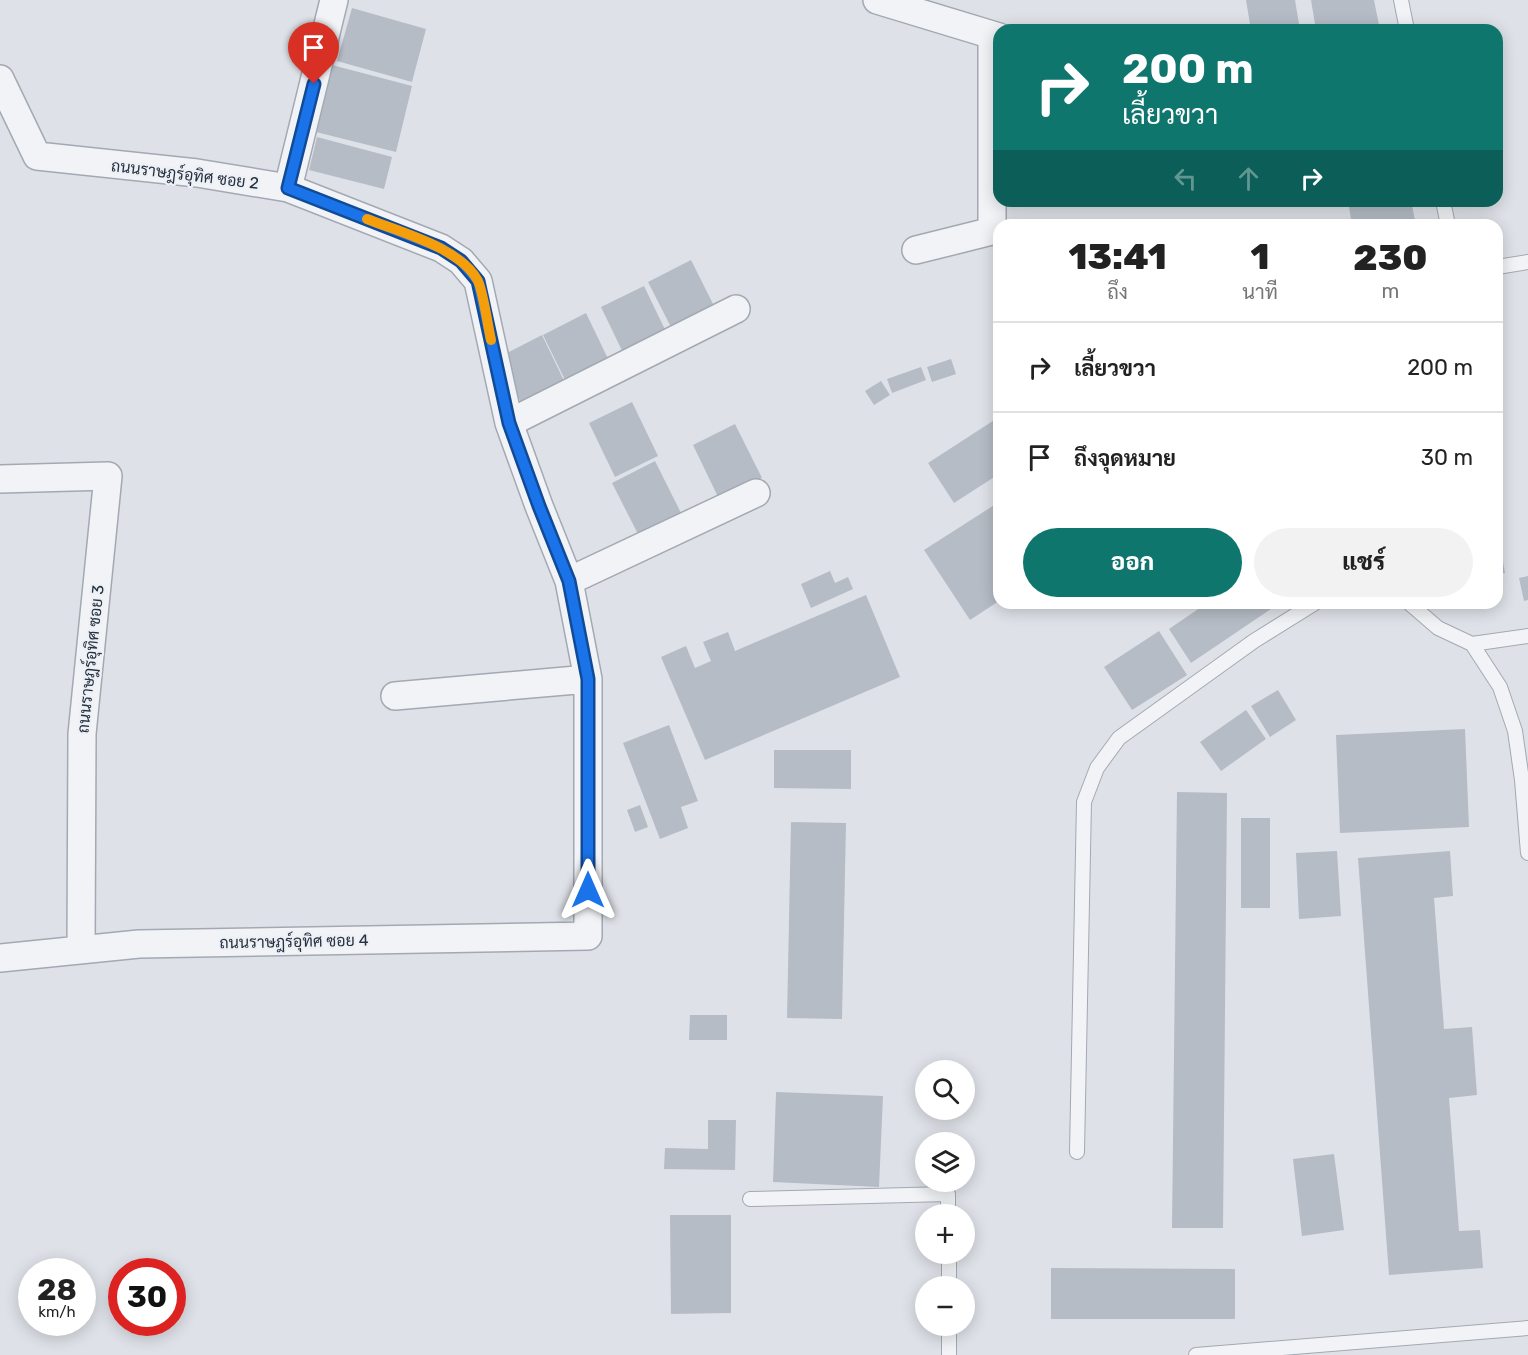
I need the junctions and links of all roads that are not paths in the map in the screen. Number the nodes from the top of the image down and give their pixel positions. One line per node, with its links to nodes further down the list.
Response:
1 (334, 0): 8 (street)
2 (878, 0): 5 (street)
3 (1401, 0): 4 (lane)
4 (1406, 24)
5 (993, 35)
6 (0, 79): 8 (street, ถนนราษฎร์อุทิศ ซอย 2)
7 (993, 182): 9 (street)
8 (288, 188): 13 (street, ถนนราษฎร์อุทิศ ซอย 2)
9 (916, 250)
10 (1528, 261): 11 (lane)
11 (1503, 266)
12 (736, 309): 13 (street)
13 (509, 423): 16 (street, ถนนราษฎร์อุทิศ ซอย 2)
14 (0, 479): 25 (street, ถนนราษฎร์อุทิศ ซอย 3)
15 (756, 493): 16 (street)
16 (569, 581): 21 (street, ถนนราษฎร์อุทิศ ซอย 2)
17 (1305, 609): 27 (lane)
18 (1416, 609): 20 (lane)
19 (1528, 636): 20 (lane)
20 (1472, 644): 23 (lane)
21 (588, 679): 22 (street); 24 (street, ถนนราษฎร์อุทิศ ซอย 2)
22 (395, 696)
23 (1528, 853)
24 (588, 936): 25 (street, ถนนราษฎร์อุทิศ ซอย 4)
25 (81, 950): 26 (street, ถนนราษฎร์อุทิศ ซอย 4)
26 (0, 958)
27 (1077, 1152)
28 (750, 1199): 29 (lane)
29 (948, 1204)
30 (1528, 1328): 33 (lane)
31 (949, 1336): 32 (lane)
32 (950, 1355)
33 (1196, 1355)

